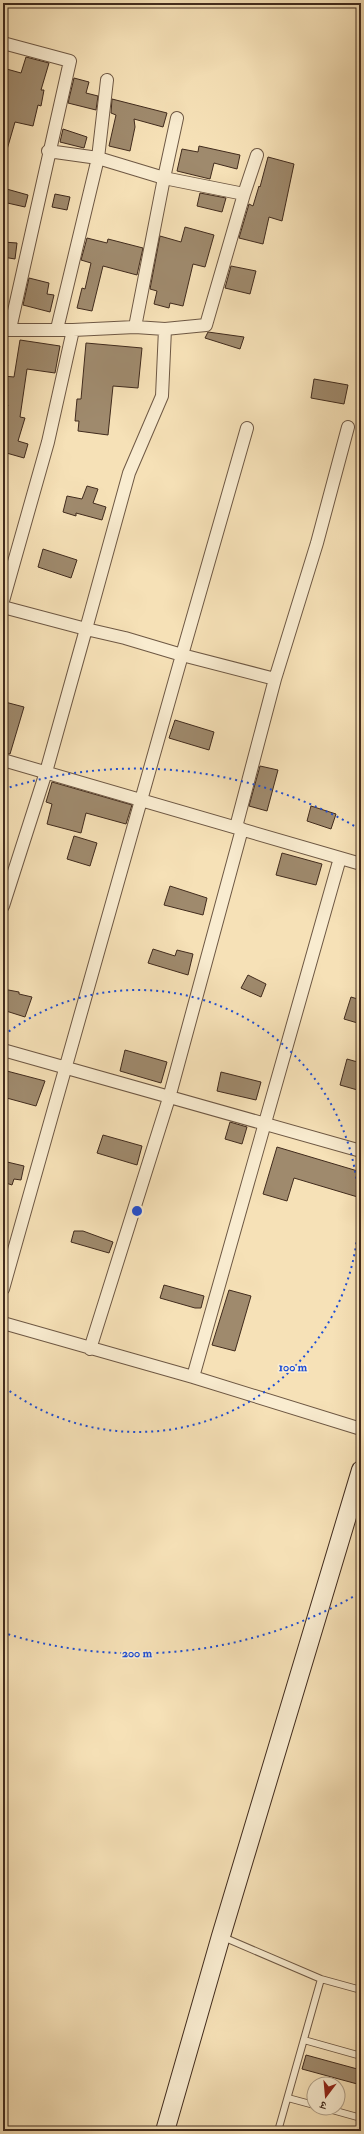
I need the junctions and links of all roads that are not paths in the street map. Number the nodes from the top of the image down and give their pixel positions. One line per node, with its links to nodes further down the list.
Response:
1 (4, 47): 4 (street)
2 (107, 80): 6 (street)
3 (177, 118): 7 (street)
4 (48, 151): 6 (street); 10 (street)
5 (257, 154): 8 (street)
6 (98, 158): 7 (street); 11 (street)
7 (164, 178): 8 (street); 9 (street)
8 (244, 194): 12 (street)
9 (135, 327): 12 (street); 13 (street)
10 (6, 329): 11 (street)
11 (57, 329): 13 (street)
12 (165, 329): 18 (street)
13 (73, 330): 16 (street)
14 (348, 427): 20 (street)
15 (247, 428): 19 (street)
16 (3, 600)
17 (3, 607): 18 (street)
18 (86, 629): 19 (street); 22 (street)
19 (182, 654): 20 (street); 23 (street)
20 (275, 679): 24 (street)
21 (3, 760): 22 (street)
22 (46, 772): 23 (street); 27 (street)
23 (142, 799): 24 (street); 29 (street)
24 (239, 828): 25 (street); 30 (street)
25 (340, 858): 26 (street); 31 (street)
26 (361, 864)
27 (3, 906)
28 (3, 1050): 29 (street)
29 (65, 1068): 30 (street); 33 (street)
30 (168, 1098): 31 (street); 35 (street)
31 (265, 1125): 32 (street); 36 (street)
32 (361, 1151)
33 (3, 1289)
34 (3, 1323): 35 (street)
35 (90, 1348): 36 (street)
36 (193, 1377): 37 (street)
37 (361, 1429)
38 (361, 1470): 39 (main road)
39 (221, 1936): 40 (lane); 48 (main road)
40 (322, 1979): 41 (lane); 42 (lane)
41 (361, 1990)
42 (304, 2040): 43 (lane); 44 (lane)
43 (361, 2056)
44 (288, 2098): 45 (lane); 49 (lane)
45 (306, 2103)
46 (346, 2114): 47 (lane)
47 (361, 2118)
48 (165, 2131)
49 (278, 2131)

